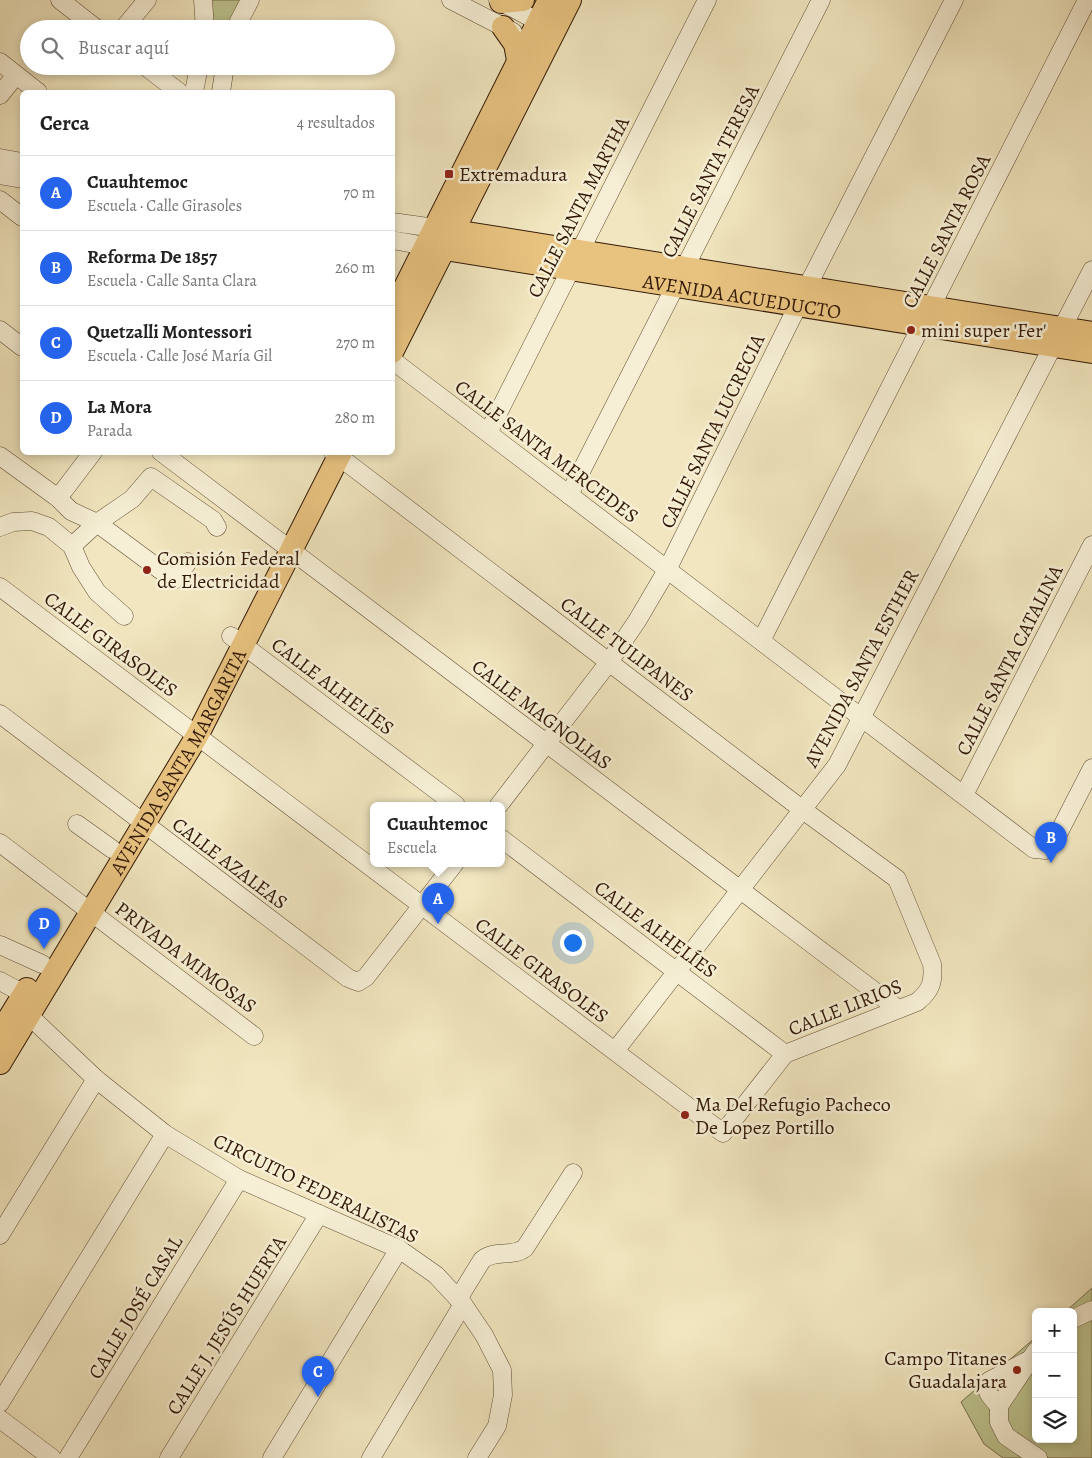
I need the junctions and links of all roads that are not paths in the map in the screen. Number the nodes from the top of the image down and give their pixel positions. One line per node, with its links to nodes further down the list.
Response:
1 (60, 0): 14 (street)
2 (147, 0): 15 (street)
3 (203, 0): 16 (street)
4 (250, 0): 17 (street)
5 (451, 0): 18 (street)
6 (523, 0): 13 (main road)
7 (549, 0): 19 (main road)
8 (570, 0): 19 (main road)
9 (707, 0): 40 (street, CALLE SANTA MARTHA)
10 (821, 0): 42 (street, CALLE SANTA TERESA)
11 (954, 0): 43 (street, CALLE SANTA LUCRECIA)
12 (1087, 0): 45 (street, CALLE SANTA ROSA)
13 (499, 1): 19 (street)
14 (86, 20)
15 (130, 20)
16 (204, 20)
17 (240, 20)
18 (504, 27): 19 (street); 20 (main road)
19 (542, 35): 20 (main road); 38 (main road)
20 (518, 60): 38 (main road)
21 (0, 62): 22 (street)
22 (16, 75): 26 (street); 30 (street)
23 (157, 75): 27 (street)
24 (197, 75): 28 (street)
25 (224, 75): 29 (street)
26 (35, 90)
27 (176, 90)
28 (194, 90)
29 (221, 90)
30 (0, 96)
31 (0, 158): 32 (street)
32 (20, 162)
33 (0, 175): 34 (street)
34 (20, 179)
35 (0, 200): 36 (street)
36 (20, 215)
37 (395, 223): 38 (street, AVENIDA ACUEDUCTO)
38 (440, 238): 39 (street, AVENIDA ACUEDUCTO); 40 (main road, AVENIDA ACUEDUCTO); 44 (main road); 50 (main road)
39 (395, 240)
40 (575, 260): 42 (main road, AVENIDA ACUEDUCTO); 53 (street, CALLE SANTA MARTHA)
41 (1092, 270): 48 (street, AVENIDA SANTA ESTHER)
42 (680, 277): 43 (main road, AVENIDA ACUEDUCTO); 59 (street, CALLE SANTA TERESA)
43 (803, 296): 45 (main road, AVENIDA ACUEDUCTO); 68 (street, CALLE SANTA LUCRECIA)
44 (395, 307)
45 (926, 316): 48 (main road, AVENIDA ACUEDUCTO); 72 (street, CALLE SANTA ROSA)
46 (0, 330): 49 (street)
47 (1092, 333): 48 (main road, AVENIDA ACUEDUCTO)
48 (1058, 337): 51 (main road, AVENIDA ACUEDUCTO); 75 (street, AVENIDA SANTA ESTHER)
49 (20, 345)
50 (395, 345)
51 (1092, 352)
52 (395, 362): 53 (street, CALLE SANTA MERCEDES)
53 (488, 433): 59 (street, CALLE SANTA MERCEDES)
54 (91, 455): 60 (street)
55 (165, 455): 66 (street, CALLE MAGNOLIAS)
56 (333, 455): 66 (main road, AVENIDA SANTA MARGARITA)
57 (335, 455): 73 (street, CALLE TULIPANES)
58 (0, 456): 60 (street)
59 (569, 495): 68 (street, CALLE SANTA MERCEDES)
60 (58, 498): 61 (street)
61 (97, 523): 63 (street); 65 (street); 67 (street)
62 (0, 527): 65 (street)
63 (217, 527)
64 (1092, 545): 79 (street, CALLE SANTA CATALINA)
65 (72, 546): 70 (street)
66 (285, 546): 71 (main road, AVENIDA SANTA MARGARITA); 77 (street, CALLE MAGNOLIAS)
67 (188, 562)
68 (668, 570): 72 (street, CALLE SANTA MERCEDES); 73 (street, CALLE SANTA LUCRECIA)
69 (0, 587): 76 (street, CALLE GIRASOLES)
70 (124, 616)
71 (237, 641): 76 (main road, AVENIDA SANTA MARGARITA); 80 (street, CALLE ALHELÍES)
72 (761, 641): 75 (street, CALLE SANTA MERCEDES)
73 (609, 662): 77 (street, CALLE SANTA LUCRECIA); 82 (street, CALLE TULIPANES)
74 (0, 714): 83 (street, CALLE AZALEAS)
75 (862, 718): 79 (street, CALLE SANTA MERCEDES); 82 (street, AVENIDA SANTA ESTHER)
76 (191, 732): 83 (main road, AVENIDA SANTA MARGARITA); 88 (street, CALLE GIRASOLES)
77 (546, 744): 81 (street, CALLE SANTA LUCRECIA); 92 (street, CALLE MAGNOLIAS)
78 (1092, 768): 79 (street, CALLE SANTA MERCEDES)
79 (964, 795)
80 (452, 802)
81 (501, 802)
82 (803, 810): 91 (street, CALLE TULIPANES); 92 (street, AVENIDA SANTA ESTHER)
83 (138, 820): 87 (main road, AVENIDA SANTA MARGARITA); 93 (street, CALLE AZALEAS); 94 (main road, AVENIDA SANTA MARGARITA)
84 (77, 824): 87 (street)
85 (505, 841): 97 (street, CALLE ALHELÍES)
86 (0, 843): 94 (street, PRIVADA MIMOSAS)
87 (112, 848): 94 (main road, AVENIDA SANTA MARGARITA)
88 (370, 867)
89 (370, 867): 93 (street, CALLE GIRASOLES)
90 (452, 867): 93 (street)
91 (897, 879): 100 (street, CALLE LIRIOS)
92 (741, 890): 97 (street, AVENIDA SANTA ESTHER); 100 (street, CALLE MAGNOLIAS)
93 (422, 906): 103 (street, CALLE GIRASOLES)
94 (85, 907): 96 (main road, AVENIDA SANTA MARGARITA); 99 (main road, AVENIDA SANTA MARGARITA); 102 (street, PRIVADA MIMOSAS)
95 (0, 945): 96 (street)
96 (42, 964): 99 (main road, AVENIDA SANTA MARGARITA)
97 (678, 972): 103 (street, AVENIDA SANTA ESTHER); 104 (street, CALLE ALHELÍES)
98 (0, 981): 99 (street, CIRCUITO FEDERALISTAS)
99 (24, 1005): 101 (main road, AVENIDA SANTA MARGARITA); 105 (main road, AVENIDA SANTA MARGARITA); 106 (street, CIRCUITO FEDERALISTAS)
100 (898, 1009): 104 (street, CALLE LIRIOS)
101 (0, 1033)
102 (254, 1036)
103 (615, 1051): 107 (street, CALLE GIRASOLES)
104 (785, 1054): 107 (street, CALLE LIRIOS)
105 (0, 1063)
106 (96, 1080): 108 (street, CIRCUITO FEDERALISTAS); 112 (street)
107 (723, 1133)
108 (165, 1134): 110 (street, CIRCUITO FEDERALISTAS); 118 (street)
109 (573, 1173): 114 (street)
110 (239, 1179): 111 (street, CIRCUITO FEDERALISTAS); 121 (street, CALLE JOSÉ CASAL)
111 (320, 1214): 113 (street, CIRCUITO FEDERALISTAS); 122 (street, CALLE J. JESÚS HUERTA)
112 (0, 1235)
113 (399, 1250): 114 (street, CIRCUITO FEDERALISTAS); 123 (street)
114 (461, 1301): 124 (street); 125 (street, CIRCUITO FEDERALISTAS)
115 (1092, 1310): 116 (street)
116 (1077, 1317)
117 (1032, 1356): 126 (street)
118 (0, 1403)
119 (0, 1419): 120 (street)
120 (52, 1458)
121 (68, 1458)
122 (170, 1458)
123 (272, 1458)
124 (371, 1458)
125 (477, 1458)
126 (1038, 1458)

